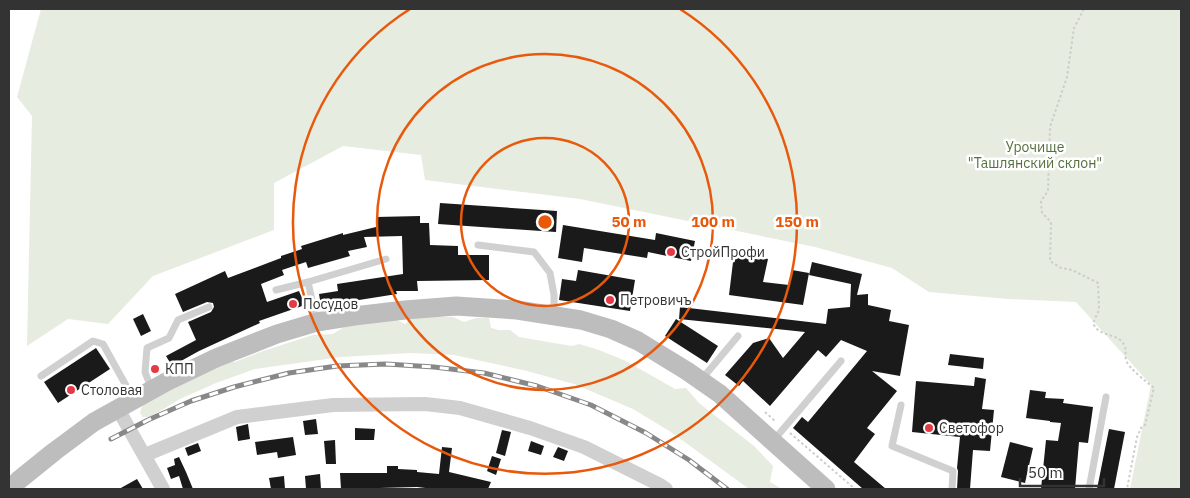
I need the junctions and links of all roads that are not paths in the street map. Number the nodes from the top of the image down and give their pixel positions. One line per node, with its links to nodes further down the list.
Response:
1 (478, 244): 6 (lane)
2 (386, 259): 3 (lane)
3 (308, 282): 4 (lane); 7 (lane)
4 (276, 290)
5 (209, 307): 12 (lane)
6 (554, 315): 7 (main road); 11 (main road)
7 (317, 322): 12 (main road)
8 (738, 336): 11 (lane)
9 (841, 361): 16 (lane)
10 (41, 376): 14 (lane)
11 (701, 380): 16 (main road)
12 (152, 390): 14 (main road)
13 (1106, 397): 23 (lane)
14 (126, 404): 17 (street); 18 (main road)
15 (901, 405): 22 (lane)
16 (778, 435): 21 (main road)
17 (145, 455): 19 (street); 20 (street)
18 (10, 489)
19 (163, 489)
20 (666, 489)
21 (826, 489)
22 (952, 489)
23 (1089, 489)

